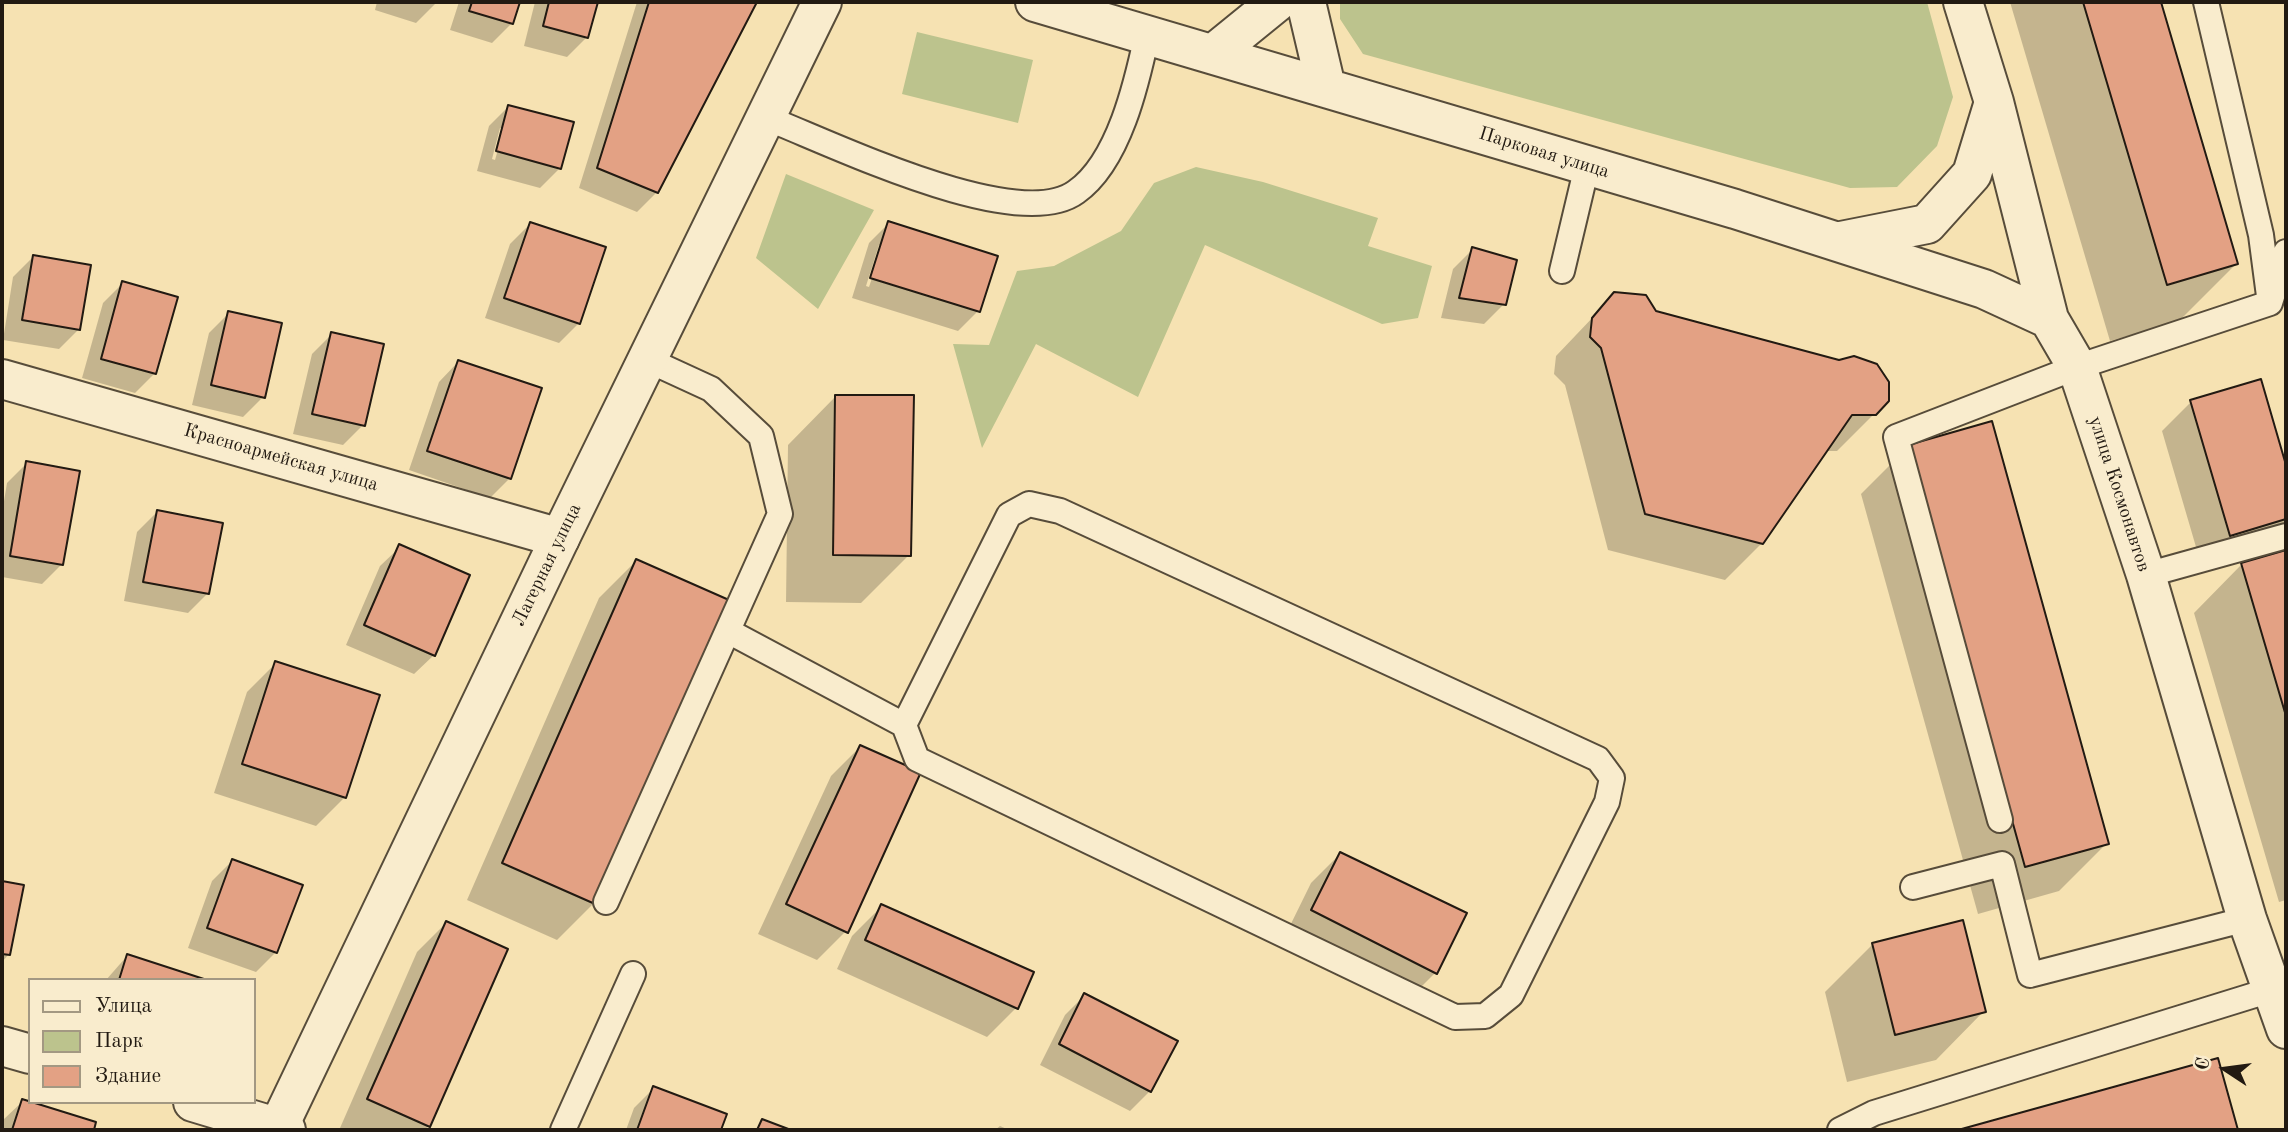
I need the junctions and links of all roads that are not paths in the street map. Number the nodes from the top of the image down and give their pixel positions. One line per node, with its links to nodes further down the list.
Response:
1 (822, 2): 11 (street, Лагерная улица)
2 (1035, 2): 7 (street, Парковая улица)
3 (1277, 2): 8 (street)
4 (1306, 2): 9 (street)
5 (1964, 2): 10 (street, улица Космонавтов)
6 (2206, 2): 16 (lane)
7 (1147, 35): 8 (street, Парковая улица); 11 (lane)
8 (1213, 54): 9 (street, Парковая улица)
9 (1326, 87): 12 (street, Парковая улица)
10 (1993, 102): 13 (street); 17 (street, улица Космонавтов)
11 (764, 117): 18 (street, Лагерная улица)
12 (1587, 166): 13 (street, Парковая улица); 15 (lane)
13 (1835, 242): 17 (street, Парковая улица)
14 (2286, 252): 16 (lane)
15 (1562, 271)
16 (2270, 303): 19 (lane)
17 (2049, 319): 19 (street, улица Космонавтов)
18 (648, 360): 22 (street, Лагерная улица); 24 (lane)
19 (2077, 367): 23 (street, улица Космонавтов); 26 (lane)
20 (2, 379): 22 (street, Красноармейская улица)
21 (2286, 536): 23 (lane)
22 (560, 538): 36 (street, Лагерная улица)
23 (2146, 575): 29 (street, улица Космонавтов)
24 (727, 631): 25 (lane); 28 (lane)
25 (904, 725): 25 (lane)
26 (2000, 820)
27 (1913, 887): 29 (lane)
28 (606, 902)
29 (2247, 919): 31 (street, улица Космонавтов)
30 (633, 974): 37 (lane)
31 (2280, 987): 32 (street, улица Космонавтов); 38 (lane)
32 (2286, 1029)
33 (2, 1046): 34 (street)
34 (28, 1053)
35 (200, 1104): 36 (street)
36 (281, 1129)
37 (563, 1130)
38 (1840, 1130)

